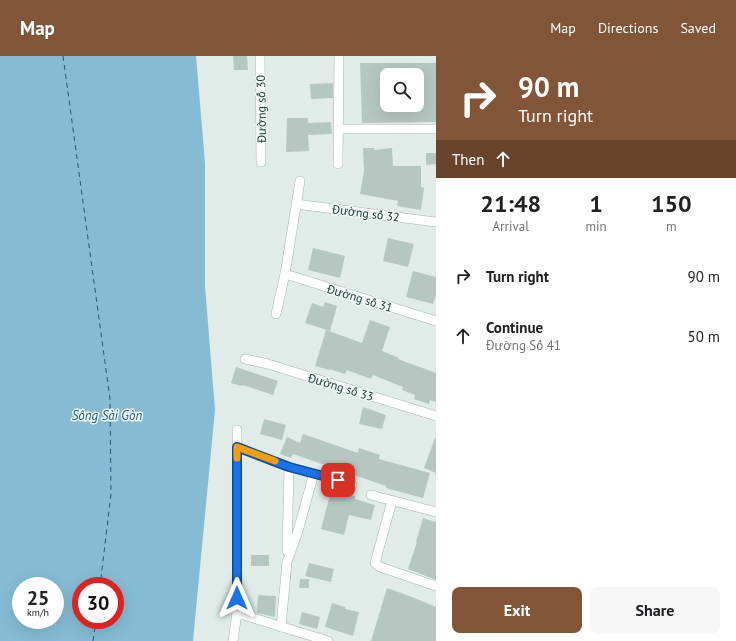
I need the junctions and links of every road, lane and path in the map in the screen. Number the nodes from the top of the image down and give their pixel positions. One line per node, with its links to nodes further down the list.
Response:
1 (260, 56): 5 (street, Đường số 30)
2 (339, 56): 3 (street)
3 (338, 129): 4 (street); 6 (street)
4 (436, 129)
5 (261, 162)
6 (338, 164)
7 (300, 181): 8 (street)
8 (296, 204): 9 (street, Đường số 32); 10 (street)
9 (436, 222)
10 (284, 274): 11 (street); 12 (street, Đường số 31)
11 (276, 314)
12 (436, 321)
13 (245, 359): 14 (street, Đường số 33)
14 (436, 416)
15 (237, 430): 16 (street)
16 (237, 447): 17 (street); 25 (street)
17 (289, 467): 18 (street); 23 (street)
18 (314, 473): 19 (street); 23 (street)
19 (352, 485)
20 (371, 495): 21 (street)
21 (392, 501): 22 (street); 24 (street)
22 (436, 512)
23 (287, 562): 26 (street)
24 (436, 586)
25 (237, 613): 26 (street); 27 (street)
26 (281, 627): 28 (street)
27 (233, 641)
28 (328, 641)

